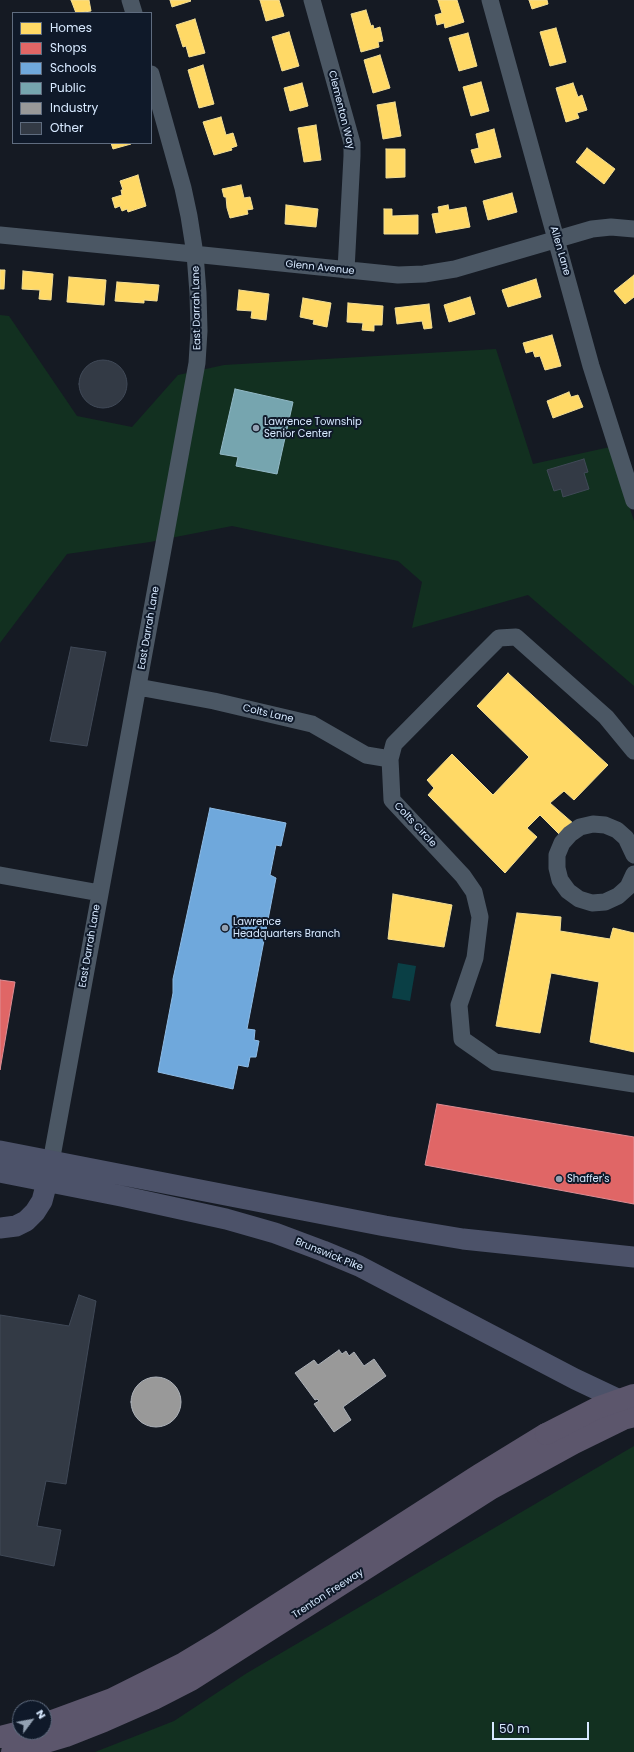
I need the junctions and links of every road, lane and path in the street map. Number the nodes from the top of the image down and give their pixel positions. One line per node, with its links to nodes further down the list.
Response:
1 (130, 0): 4 (street)
2 (312, 0): 10 (street, Clementon Way)
3 (490, 0): 8 (street, Allen Lane)
4 (134, 12)
5 (152, 78): 9 (street, East Darrah Lane)
6 (634, 229): 8 (street, Glenn Avenue)
7 (0, 235): 9 (street, Glenn Avenue)
8 (556, 240): 10 (street, Glenn Avenue); 11 (street, Allen Lane)
9 (195, 254): 10 (street, Glenn Avenue); 12 (street, East Darrah Lane)
10 (346, 270)
11 (634, 501)
12 (138, 687): 14 (street, Colts Lane); 18 (street, East Darrah Lane)
13 (634, 751): 14 (street, Colts Circle)
14 (390, 760): 19 (street, Colts Circle)
15 (632, 845): 16 (street)
16 (634, 874)
17 (0, 875): 18 (street)
18 (100, 893): 21 (street, East Darrah Lane)
19 (634, 1084)
20 (0, 1151): 21 (main road)
21 (50, 1160): 23 (street, East Darrah Lane); 25 (main road)
22 (0, 1172): 23 (main road, Brunswick Pike)
23 (47, 1182): 24 (main road); 27 (main road, Brunswick Pike)
24 (0, 1228)
25 (634, 1257)
26 (634, 1395): 29 (highway, Trenton Freeway, bridge)
27 (634, 1407)
28 (634, 1416): 32 (highway, Trenton Freeway)
29 (52, 1721)
30 (12, 1734): 31 (highway)
31 (0, 1737)
32 (12, 1752)

